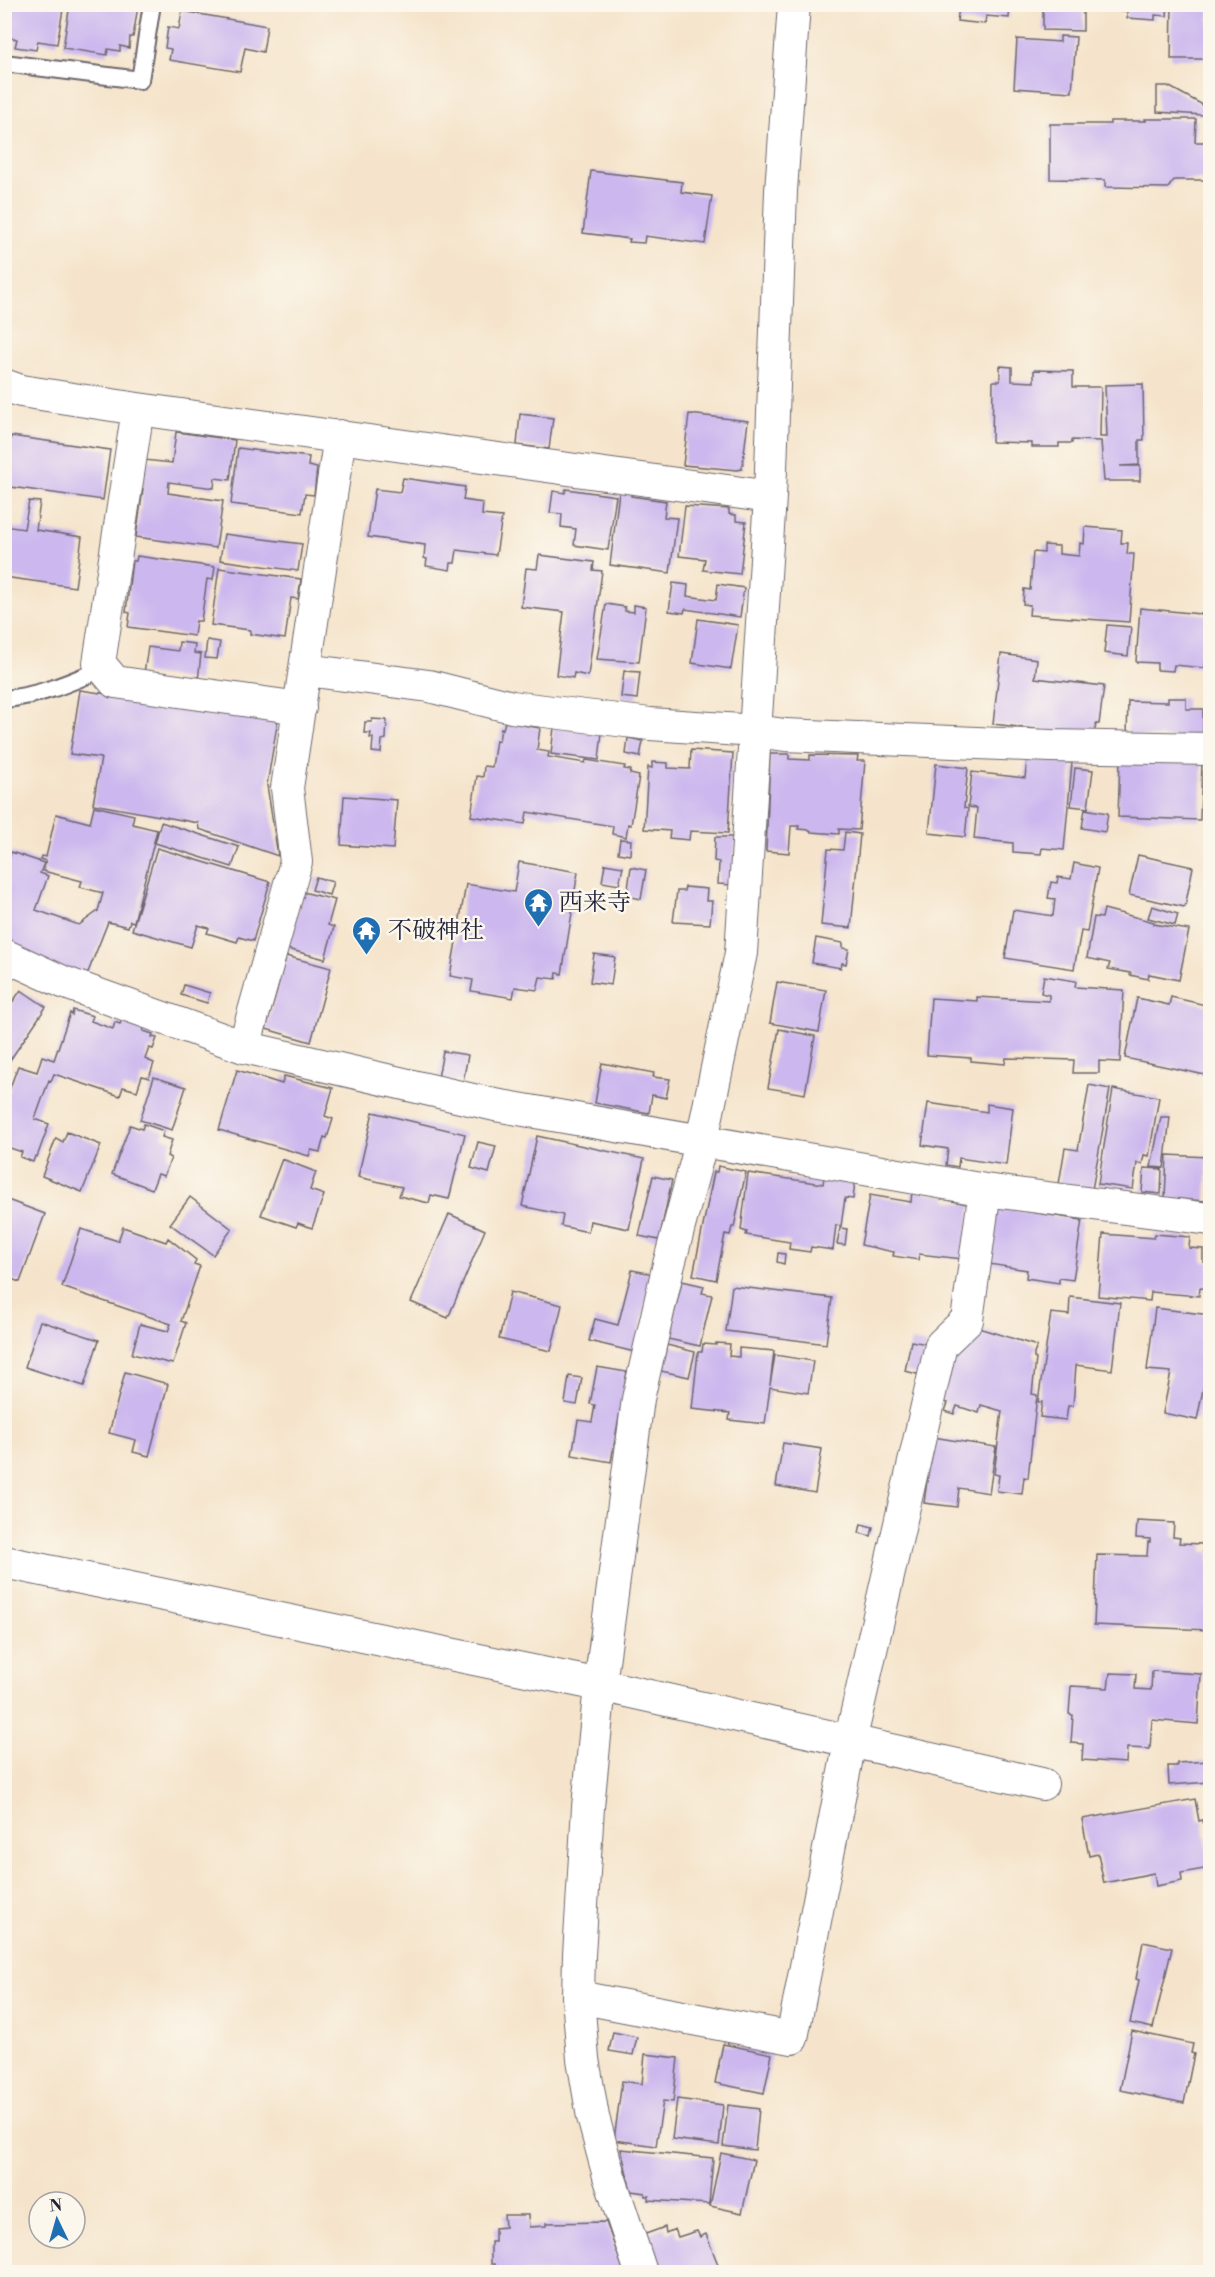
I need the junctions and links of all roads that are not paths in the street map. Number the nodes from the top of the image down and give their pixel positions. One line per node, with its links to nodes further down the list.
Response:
1 (152, 4): 3 (lane)
2 (794, 4): 7 (street)
3 (4, 63)
4 (4, 385): 5 (street)
5 (138, 409): 6 (street); 8 (street)
6 (340, 436): 7 (street); 9 (street)
7 (770, 497): 12 (street)
8 (104, 668): 10 (lane); 11 (street)
9 (306, 670): 11 (street); 12 (street)
10 (4, 699)
11 (300, 708): 15 (street)
12 (756, 731): 13 (street); 16 (street)
13 (1210, 749)
14 (4, 955): 15 (street)
15 (244, 1047): 16 (street)
16 (702, 1140): 17 (street); 20 (street)
17 (985, 1190): 18 (street); 21 (street)
18 (1210, 1219)
19 (4, 1562): 20 (street)
20 (600, 1685): 21 (street); 23 (street)
21 (850, 1742): 22 (street); 23 (street)
22 (1042, 1784)
23 (578, 1996): 24 (street)
24 (641, 2272)

